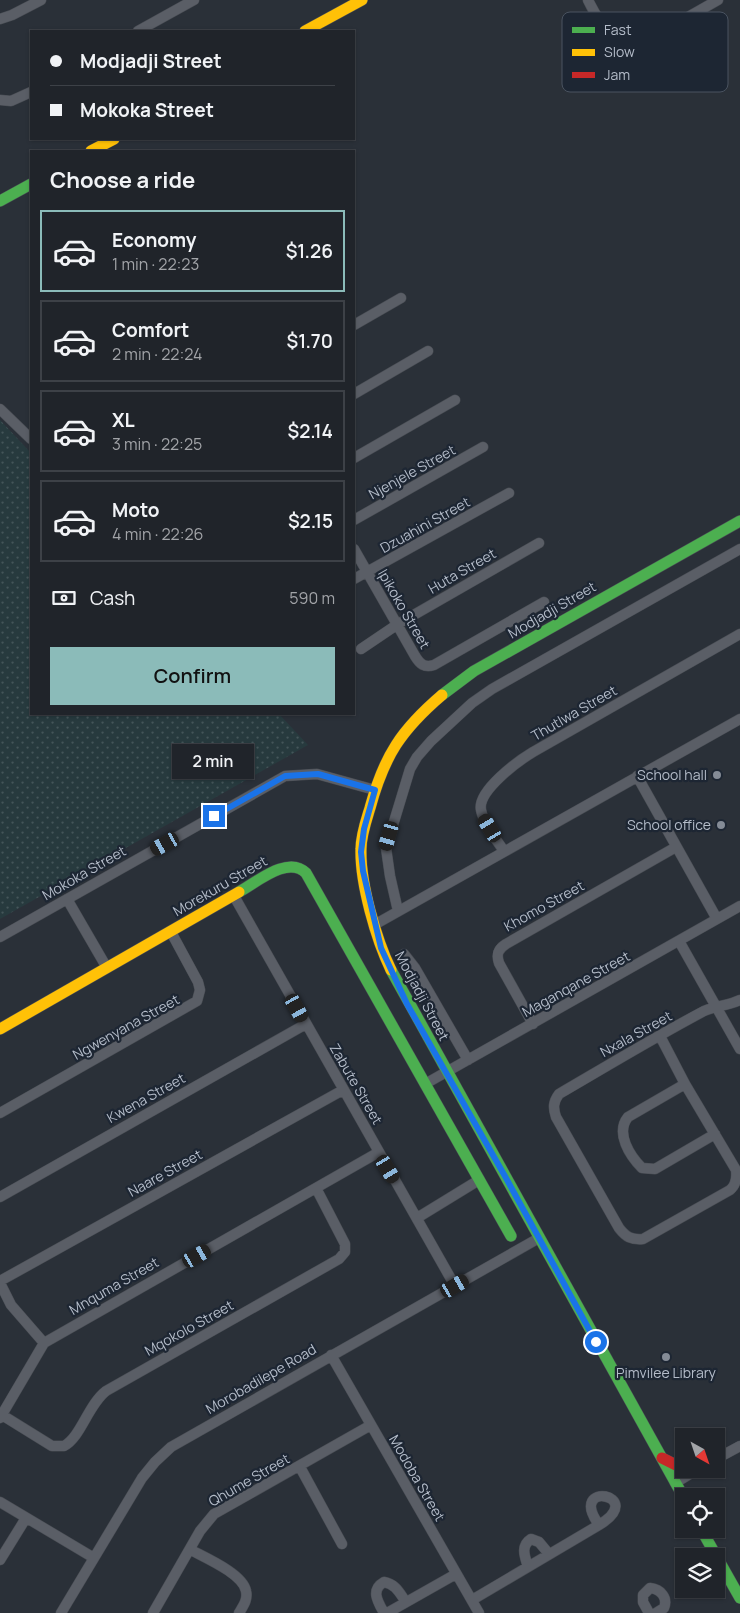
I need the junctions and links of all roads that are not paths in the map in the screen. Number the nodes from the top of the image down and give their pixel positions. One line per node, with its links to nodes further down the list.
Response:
1 (41, 0): 8 (street)
2 (194, 0): 9 (street)
3 (362, 0): 10 (street)
4 (588, 0): 6 (street)
5 (718, 0): 7 (street)
6 (595, 12)
7 (697, 12)
8 (0, 19)
9 (140, 30)
10 (307, 30)
11 (30, 92): 12 (street)
12 (0, 100)
13 (112, 140): 14 (street)
14 (93, 150)
15 (30, 185): 16 (street)
16 (0, 202)
17 (401, 298): 18 (street)
18 (355, 324)
19 (428, 351): 20 (street)
20 (355, 393)
21 (455, 400): 25 (street)
22 (0, 409): 23 (street)
23 (30, 439)
24 (483, 447): 27 (street, Njenjele Street)
25 (355, 457)
26 (509, 494): 32 (street, Dzuahini Street)
27 (355, 519)
28 (740, 521): 40 (street, Modjadji Street)
29 (539, 543): 35 (street, Huta Street)
30 (740, 550): 46 (street)
31 (355, 551): 32 (street, Ipikoko Street)
32 (367, 572): 33 (street, Dzuahini Street); 35 (street, Ipikoko Street)
33 (355, 578)
34 (544, 602): 35 (street, Ipikoko Street)
35 (398, 624): 37 (street, Huta Street)
36 (740, 634): 42 (street, Thutlwa Street)
37 (361, 649)
38 (740, 719): 39 (street)
39 (637, 776): 41 (street); 42 (street)
40 (375, 790): 44 (street, Mokoka Street); 48 (street, Modjadji Street)
41 (676, 847): 47 (street); 57 (street, Khomo Street)
42 (504, 851): 46 (street)
43 (234, 896): 49 (street, Morekuru Street); 56 (street, Zabute Street); 63 (street, Morekuru Street)
44 (67, 899): 50 (street, Mokoka Street); 53 (street)
45 (740, 906): 47 (street, Maganqane Street)
46 (398, 912): 48 (street)
47 (717, 919): 51 (street, Maganqane Street)
48 (374, 925): 62 (street, Modjadji Street)
49 (171, 932): 53 (street, Morekuru Street); 66 (street, Ngwenyana Street)
50 (0, 937)
51 (679, 941): 55 (street); 57 (street, Maganqane Street)
52 (404, 954): 61 (street)
53 (107, 968): 58 (street, Morekuru Street)
54 (740, 1000): 55 (street, Nxala Street)
55 (716, 1006): 59 (street, Nxala Street); 60 (street)
56 (306, 1024): 65 (street, Zabute Street); 71 (street, Kwena Street)
57 (533, 1024): 61 (street, Maganqane Street)
58 (0, 1029)
59 (660, 1036): 64 (street); 67 (street, Nxala Street)
60 (740, 1049)
61 (468, 1060): 62 (street, Maganqane Street)
62 (446, 1073): 63 (street, Maganqane Street); 74 (street, Modjadji Street)
63 (425, 1084): 69 (street, Morekuru Street)
64 (685, 1084): 67 (street); 67 (street)
65 (343, 1090): 68 (street, Zabute Street); 75 (street, Naare Street)
66 (0, 1113)
67 (715, 1134)
68 (379, 1152): 70 (street, Mnquma Street); 72 (street, Zabute Street)
69 (479, 1180): 72 (street); 73 (street, Morekuru Street)
70 (316, 1188): 77 (street, Mnquma Street); 79 (street, Mqokolo Street)
71 (0, 1197)
72 (417, 1218): 76 (street, Zabute Street)
73 (511, 1236)
74 (539, 1238): 76 (street, Morobadilepe Road); 83 (street, Modjadji Street)
75 (0, 1282): 77 (street)
76 (455, 1286): 78 (street, Morobadilepe Road)
77 (44, 1342): 79 (street)
78 (331, 1355): 80 (street, Modoba Street); 96 (street, Morobadilepe Road)
79 (1, 1416)
80 (371, 1425): 85 (street, Qhume Street); 99 (street, Modoba Street)
81 (740, 1446): 82 (street)
82 (725, 1454)
83 (660, 1457): 84 (street); 87 (street, Modjadji Street)
84 (675, 1463)
85 (300, 1467): 93 (street); 94 (street, Qhume Street)
86 (681, 1478): 87 (street)
87 (675, 1483): 88 (street, Modjadji Street)
88 (678, 1488)
89 (0, 1502): 90 (street)
90 (26, 1518): 96 (street); 97 (street)
91 (599, 1525): 95 (street)
92 (706, 1538): 100 (street)
93 (342, 1544)
94 (191, 1550): 104 (street, Qhume Street); 105 (street)
95 (548, 1554): 98 (street); 98 (street)
96 (94, 1558): 103 (street, Morobadilepe Road)
97 (0, 1560)
98 (528, 1566): 101 (street)
99 (456, 1574): 101 (street, Modoba Street); 102 (street)
100 (740, 1598)
101 (472, 1600): 107 (street, Modoba Street)
102 (406, 1602): 106 (street); 106 (street)
103 (61, 1613)
104 (154, 1613)
105 (239, 1613)
106 (386, 1613)
107 (479, 1613)
108 (649, 1613): 109 (street)
109 (656, 1613)

